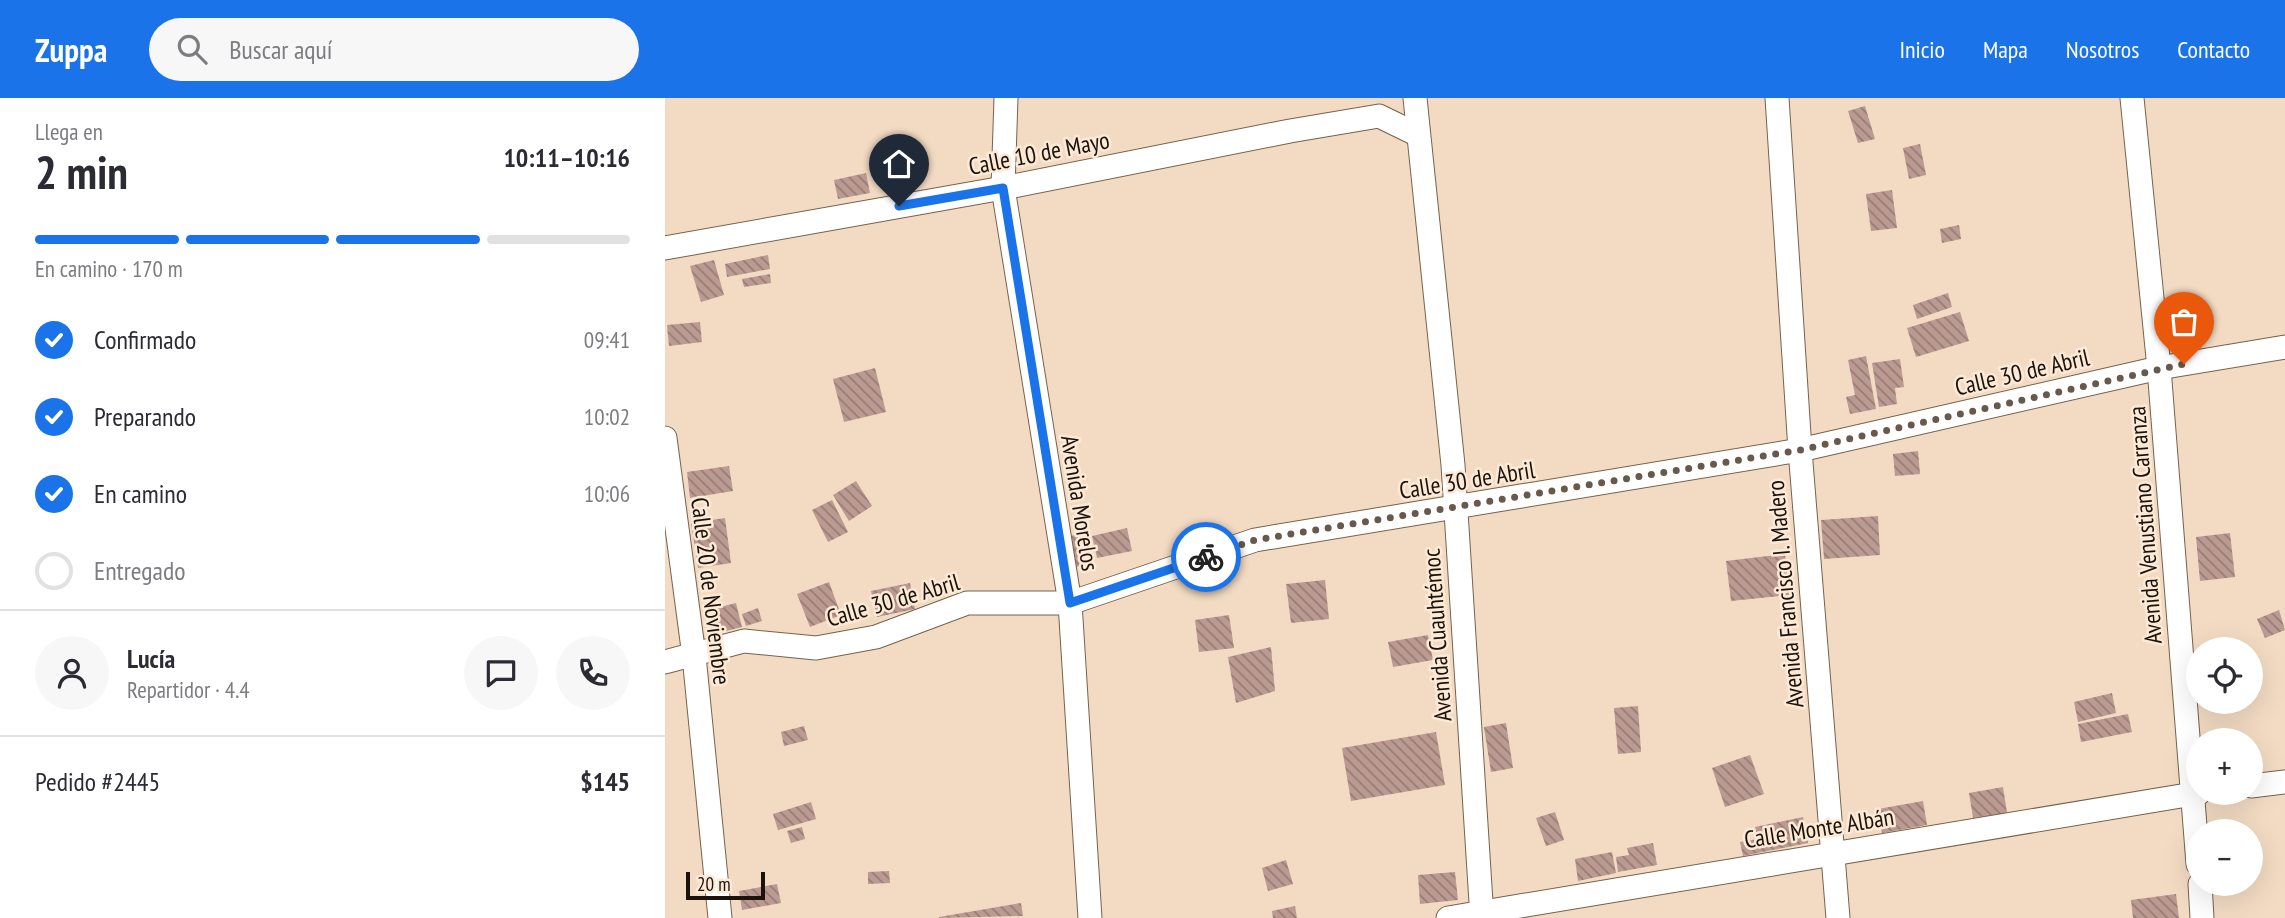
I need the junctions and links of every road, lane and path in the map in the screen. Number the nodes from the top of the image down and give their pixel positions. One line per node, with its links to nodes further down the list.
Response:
1 (1006, 98): 6 (street, Avenida Morelos)
2 (1415, 98): 5 (street, Avenida Cuauhtémoc)
3 (1777, 98): 11 (street, Avenida Francisco I. Madero)
4 (2132, 98): 9 (street, Avenida Venustiano Carranza)
5 (1418, 135): 6 (street, Calle 10 de Mayo); 12 (street, Avenida Cuauhtémoc)
6 (1003, 188): 7 (street, Calle 10 de Mayo); 13 (street, Avenida Morelos)
7 (665, 248)
8 (2285, 347): 9 (street, Calle 30 de Abril)
9 (2159, 368): 11 (street, Calle 30 de Abril); 16 (street, Avenida Venustiano Carranza)
10 (665, 438): 14 (street, Calle 20 de Noviembre)
11 (1800, 450): 12 (street, Calle 30 de Abril); 20 (street, Avenida Francisco I. Madero)
12 (1455, 509): 13 (street, Calle 30 de Abril); 22 (street, Avenida Cuauhtémoc)
13 (1070, 603): 14 (street, Calle 30 de Abril); 24 (street, Avenida Morelos)
14 (694, 656): 15 (street, Calle 30 de Abril); 23 (street, Calle 20 de Noviembre)
15 (665, 662)
16 (2189, 728)
17 (2285, 782): 18 (street)
18 (2263, 785)
19 (2186, 794): 20 (street, Calle Monte Albán)
20 (1832, 852): 22 (street, Calle Monte Albán); 26 (street, Avenida Francisco I. Madero)
21 (2201, 896): 27 (street)
22 (1482, 915): 25 (street, Calle Monte Albán)
23 (720, 918)
24 (1090, 918)
25 (1448, 918)
26 (1839, 918)
27 (2202, 918)

